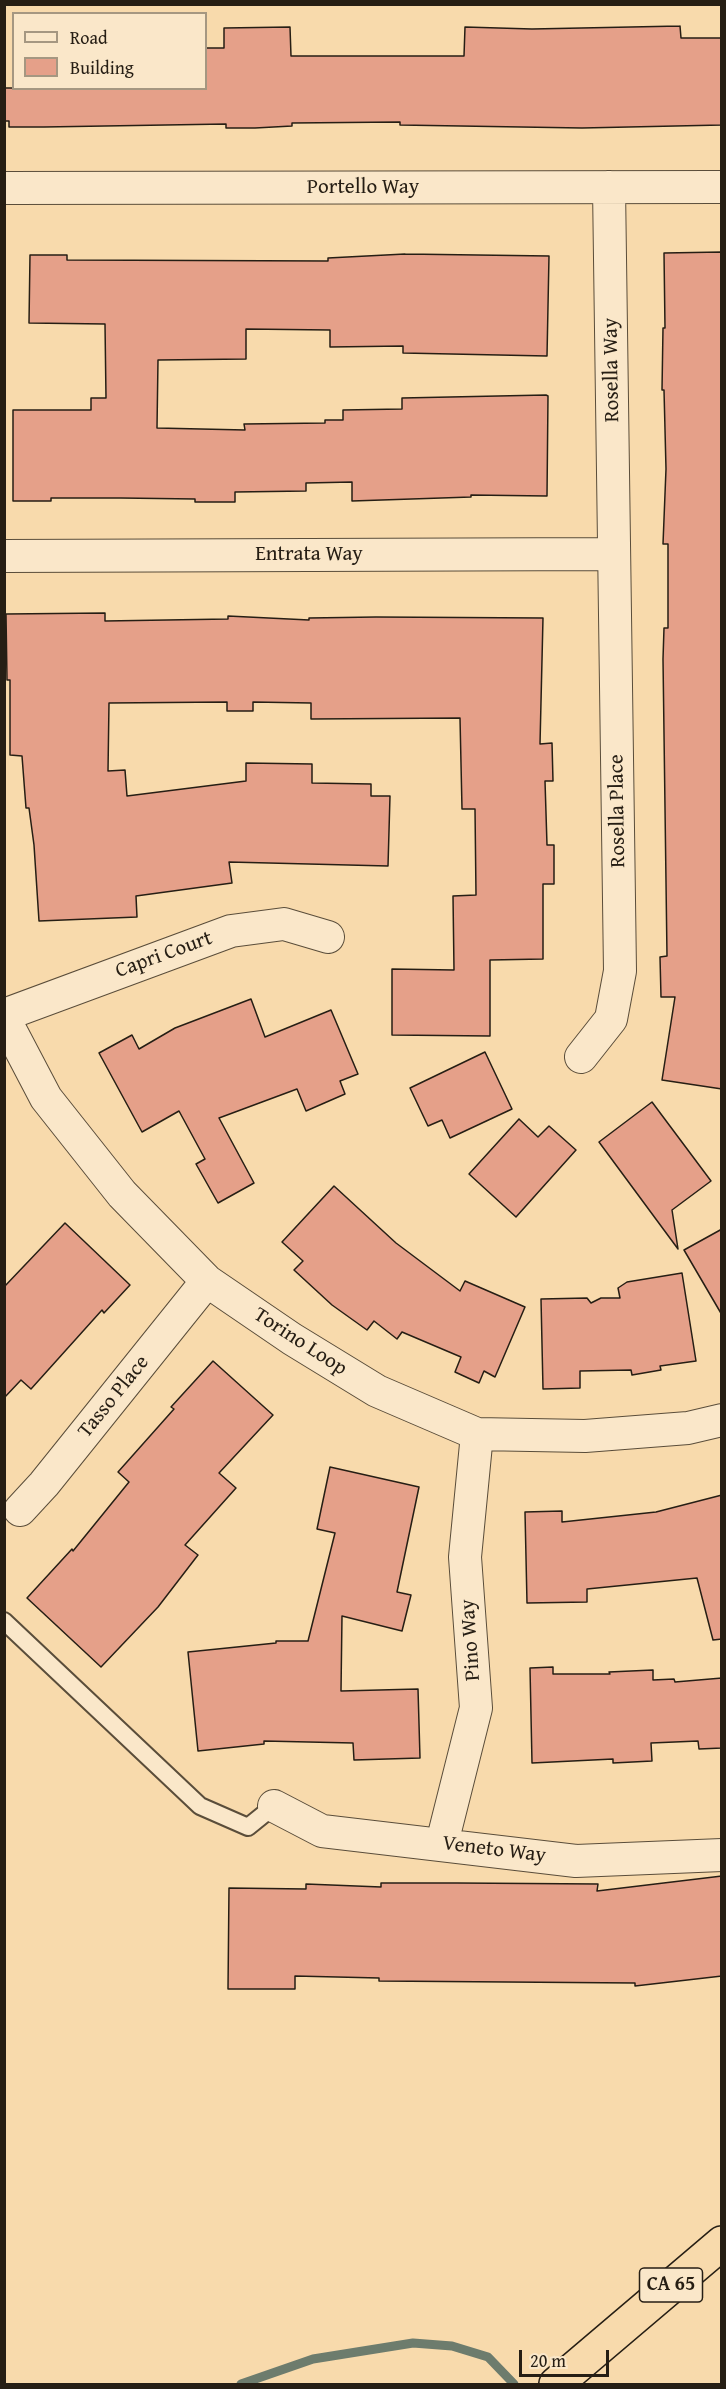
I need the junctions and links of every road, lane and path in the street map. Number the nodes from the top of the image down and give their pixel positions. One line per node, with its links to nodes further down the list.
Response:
1 (609, 187): 2 (street, Portello Way); 3 (street, Portello Way); 4 (street, Rosella Way)
2 (722, 187)
3 (4, 188)
4 (615, 554): 5 (street, Entrata Way); 8 (street, Rosella Place)
5 (4, 556)
6 (328, 937): 7 (street, Capri Court)
7 (4, 1016): 9 (street, Torino Loop)
8 (580, 1057)
9 (207, 1281): 11 (street, Torino Loop); 12 (street, Tasso Place)
10 (722, 1420): 11 (street, Torino Loop)
11 (477, 1434): 15 (street, Pino Way)
12 (20, 1510)
13 (4, 1621): 14 (lane)
14 (274, 1806): 15 (street, Veneto Way)
15 (442, 1844): 16 (street, Veneto Way)
16 (722, 1855)
17 (722, 2243): 18 (highway, CA 65)
18 (556, 2385)

